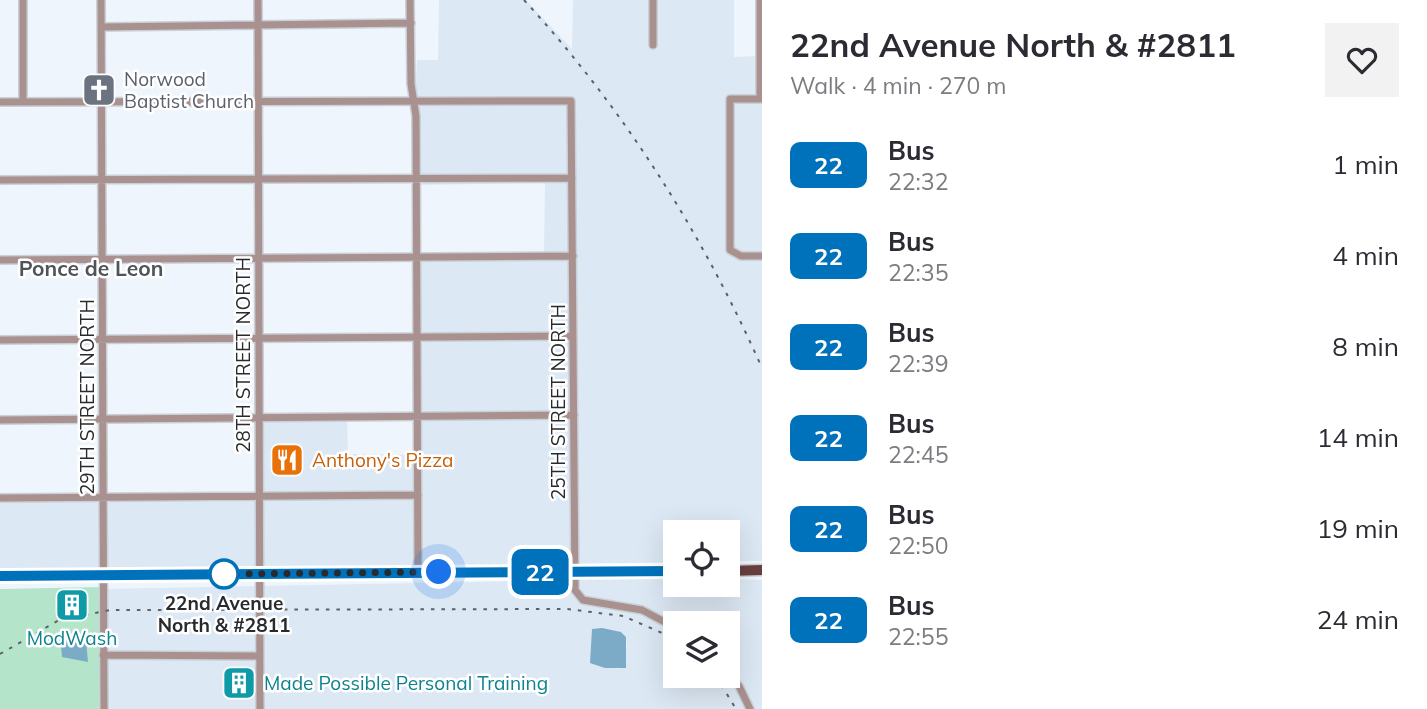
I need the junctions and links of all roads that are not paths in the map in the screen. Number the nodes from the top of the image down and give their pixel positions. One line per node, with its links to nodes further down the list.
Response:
1 (23, 0): 16 (street)
2 (101, 0): 9 (street, 29TH STREET NORTH)
3 (258, 0): 8 (street, 28TH STREET NORTH)
4 (410, 0): 7 (street)
5 (653, 0): 10 (street)
6 (760, 0): 11 (street)
7 (411, 23): 8 (street); 12 (street)
8 (258, 24): 9 (street); 14 (street, 28TH STREET NORTH)
9 (102, 27): 13 (street, 29TH STREET NORTH)
10 (653, 45)
11 (761, 99): 23 (street)
12 (412, 100): 14 (street); 17 (street); 18 (street, 25TH STREET NORTH)
13 (102, 101): 14 (street); 16 (street); 21 (street, 29TH STREET NORTH)
14 (258, 101): 19 (street, 28TH STREET NORTH)
15 (0, 102): 16 (street)
16 (23, 102)
17 (416, 178): 18 (street); 19 (street); 24 (street)
18 (572, 178): 22 (street, 25TH STREET NORTH)
19 (259, 179): 21 (street); 25 (street, 28TH STREET NORTH)
20 (0, 180): 21 (street)
21 (102, 180): 26 (street, 29TH STREET NORTH)
22 (573, 256): 24 (street); 28 (street, 25TH STREET NORTH)
23 (762, 256)
24 (416, 257): 25 (street); 29 (street)
25 (258, 258): 26 (street); 30 (street, 28TH STREET NORTH)
26 (102, 259): 27 (street); 31 (street, 29TH STREET NORTH)
27 (0, 260)
28 (573, 336): 29 (street); 33 (street, 25TH STREET NORTH)
29 (417, 337): 30 (street); 34 (street)
30 (259, 338): 31 (street); 35 (street, 28TH STREET NORTH)
31 (102, 339): 32 (street); 36 (street, 29TH STREET NORTH)
32 (0, 340)
33 (574, 415): 34 (street); 46 (street, 25TH STREET NORTH)
34 (417, 416): 35 (street); 38 (street)
35 (259, 417): 36 (street); 40 (street, 28TH STREET NORTH)
36 (104, 418): 37 (street); 39 (street, 29TH STREET NORTH)
37 (0, 420)
38 (418, 495): 40 (street); 45 (street)
39 (103, 497): 40 (street); 41 (street); 48 (street, 29TH STREET NORTH)
40 (259, 497): 47 (street, 28TH STREET NORTH)
41 (0, 498)
42 (762, 570): 44 (main road)
43 (663, 571): 46 (main road)
44 (740, 571)
45 (418, 572): 46 (main road); 47 (main road)
46 (575, 572): 50 (street, 25TH STREET NORTH)
47 (260, 574): 48 (main road); 52 (street, 28TH STREET NORTH)
48 (103, 575): 49 (main road); 51 (street, 29TH STREET NORTH)
49 (0, 576)
50 (663, 621)
51 (103, 655): 52 (street); 54 (street, 29TH STREET NORTH)
52 (260, 656): 55 (street, 28TH STREET NORTH)
53 (740, 688): 56 (street)
54 (104, 709)
55 (260, 709)
56 (750, 709)

